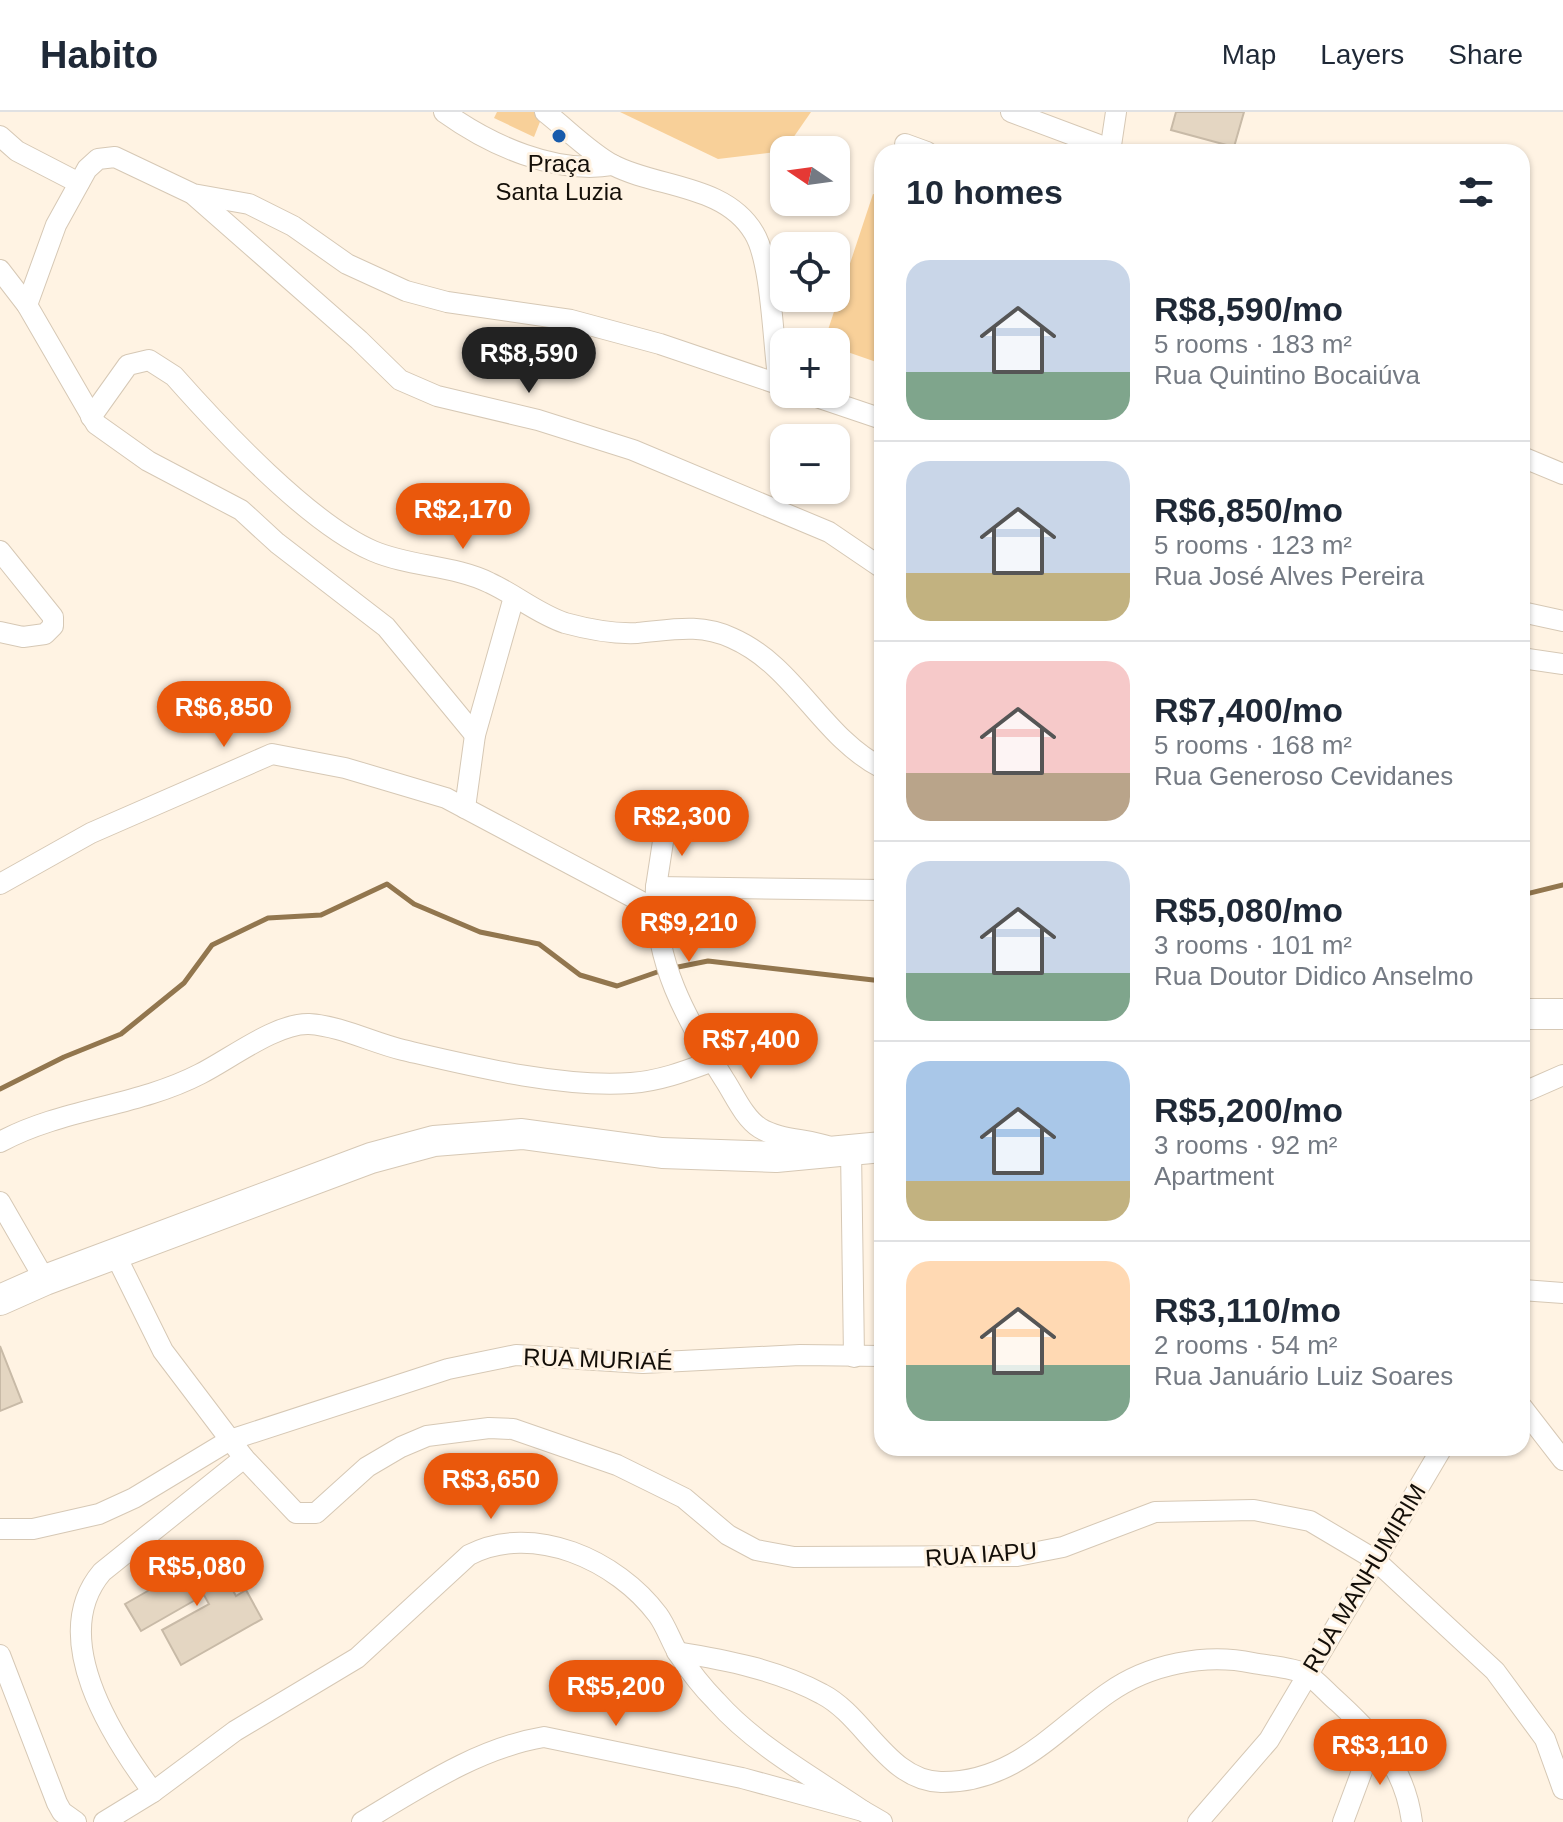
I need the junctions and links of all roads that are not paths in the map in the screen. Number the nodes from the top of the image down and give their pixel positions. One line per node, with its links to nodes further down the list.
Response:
1 (444, 112): 8 (street)
2 (545, 112): 8 (street)
3 (1011, 112): 6 (street)
4 (1116, 112): 7 (street)
5 (0, 136): 9 (street)
6 (1094, 144)
7 (1111, 144)
8 (613, 165): 13 (street)
9 (79, 183): 10 (street); 12 (street)
10 (193, 194): 14 (street); 21 (street)
11 (0, 270): 12 (street)
12 (27, 305): 17 (street)
13 (773, 328)
14 (770, 381)
15 (849, 408): 16 (street)
16 (874, 416)
17 (91, 417): 22 (street); 28 (street)
18 (1530, 460): 19 (street)
19 (1563, 474)
20 (0, 551): 25 (street)
21 (874, 563)
22 (514, 597): 28 (street); 29 (street)
23 (1530, 614): 24 (street)
24 (1563, 621)
25 (0, 632)
26 (1530, 659): 27 (street)
27 (1563, 664)
28 (475, 735): 30 (street)
29 (874, 762)
30 (465, 808): 32 (street); 35 (street)
31 (666, 822): 33 (street)
32 (0, 884)
33 (656, 887): 34 (street); 35 (street)
34 (874, 890)
35 (655, 909): 38 (street)
36 (1530, 1014): 37 (street)
37 (1563, 1014)
38 (713, 1061): 41 (street); 43 (street)
39 (1563, 1075): 40 (street)
40 (1530, 1089)
41 (0, 1142)
42 (874, 1148): 43 (street)
43 (846, 1150): 45 (street); 51 (street)
44 (0, 1202): 46 (street)
45 (115, 1254): 46 (street); 53 (street)
46 (45, 1280): 49 (street)
47 (1530, 1291): 48 (street)
48 (1563, 1293)
49 (0, 1300)
50 (874, 1356): 51 (street, RUA MURIAÉ)
51 (854, 1357): 53 (street, RUA MURIAÉ)
52 (1530, 1417): 56 (street)
53 (230, 1440): 55 (street); 57 (street, RUA MURIAÉ)
54 (1437, 1456): 58 (street, RUA MANHUMIRIM)
55 (244, 1458): 58 (street, RUA IAPU); 64 (street)
56 (1563, 1460)
57 (0, 1529)
58 (1374, 1559): 61 (street, RUA MANHUMIRIM); 63 (street, RUA IAPU)
59 (677, 1652): 61 (street); 64 (street); 65 (street)
60 (0, 1655): 66 (street)
61 (1307, 1674): 62 (street); 70 (street, RUA MANHUMIRIM)
62 (1375, 1736): 71 (street); 72 (street)
63 (1563, 1789)
64 (153, 1792): 67 (street)
65 (863, 1811): 68 (street); 69 (street)
66 (76, 1822)
67 (104, 1822)
68 (362, 1822)
69 (882, 1822)
70 (1198, 1822)
71 (1343, 1822)
72 (1412, 1822)

